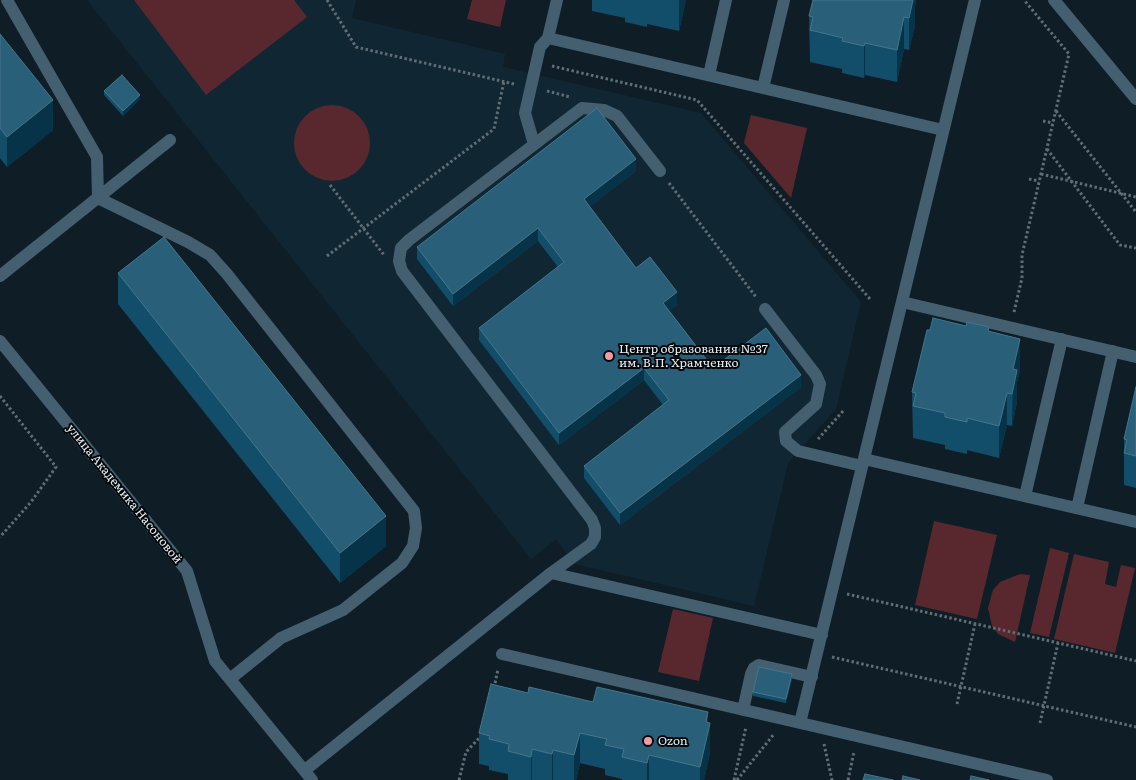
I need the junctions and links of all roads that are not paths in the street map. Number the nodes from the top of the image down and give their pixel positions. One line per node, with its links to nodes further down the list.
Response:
1 (7, 0): 15 (street)
2 (557, 0): 7 (street)
3 (726, 0): 8 (street)
4 (784, 0): 9 (street)
5 (975, 0): 11 (street)
6 (1054, 0): 10 (street)
7 (548, 38): 8 (street); 13 (street)
8 (708, 75): 9 (street)
9 (763, 88): 11 (street)
10 (1136, 99)
11 (943, 130): 17 (street)
12 (170, 140): 15 (street)
13 (534, 144): 14 (street); 27 (street)
14 (660, 171)
15 (98, 198): 16 (street); 31 (street)
16 (0, 276)
17 (902, 302): 19 (street); 23 (street)
18 (765, 308): 23 (street)
19 (1062, 340): 21 (street); 24 (street)
20 (0, 341): 31 (street, улица Академика Насоновой)
21 (1113, 351): 22 (street); 25 (street)
22 (1136, 357)
23 (863, 462): 24 (street); 28 (street)
24 (1025, 496): 25 (street)
25 (1077, 508): 26 (street)
26 (1136, 522)
27 (551, 573): 28 (street); 34 (street)
28 (822, 635): 30 (street)
29 (502, 654): 32 (street)
30 (812, 677): 32 (street); 33 (street)
31 (230, 679): 34 (street, улица Академика Насоновой)
32 (746, 710): 33 (street)
33 (800, 723): 35 (street)
34 (308, 775)
35 (1047, 780)

